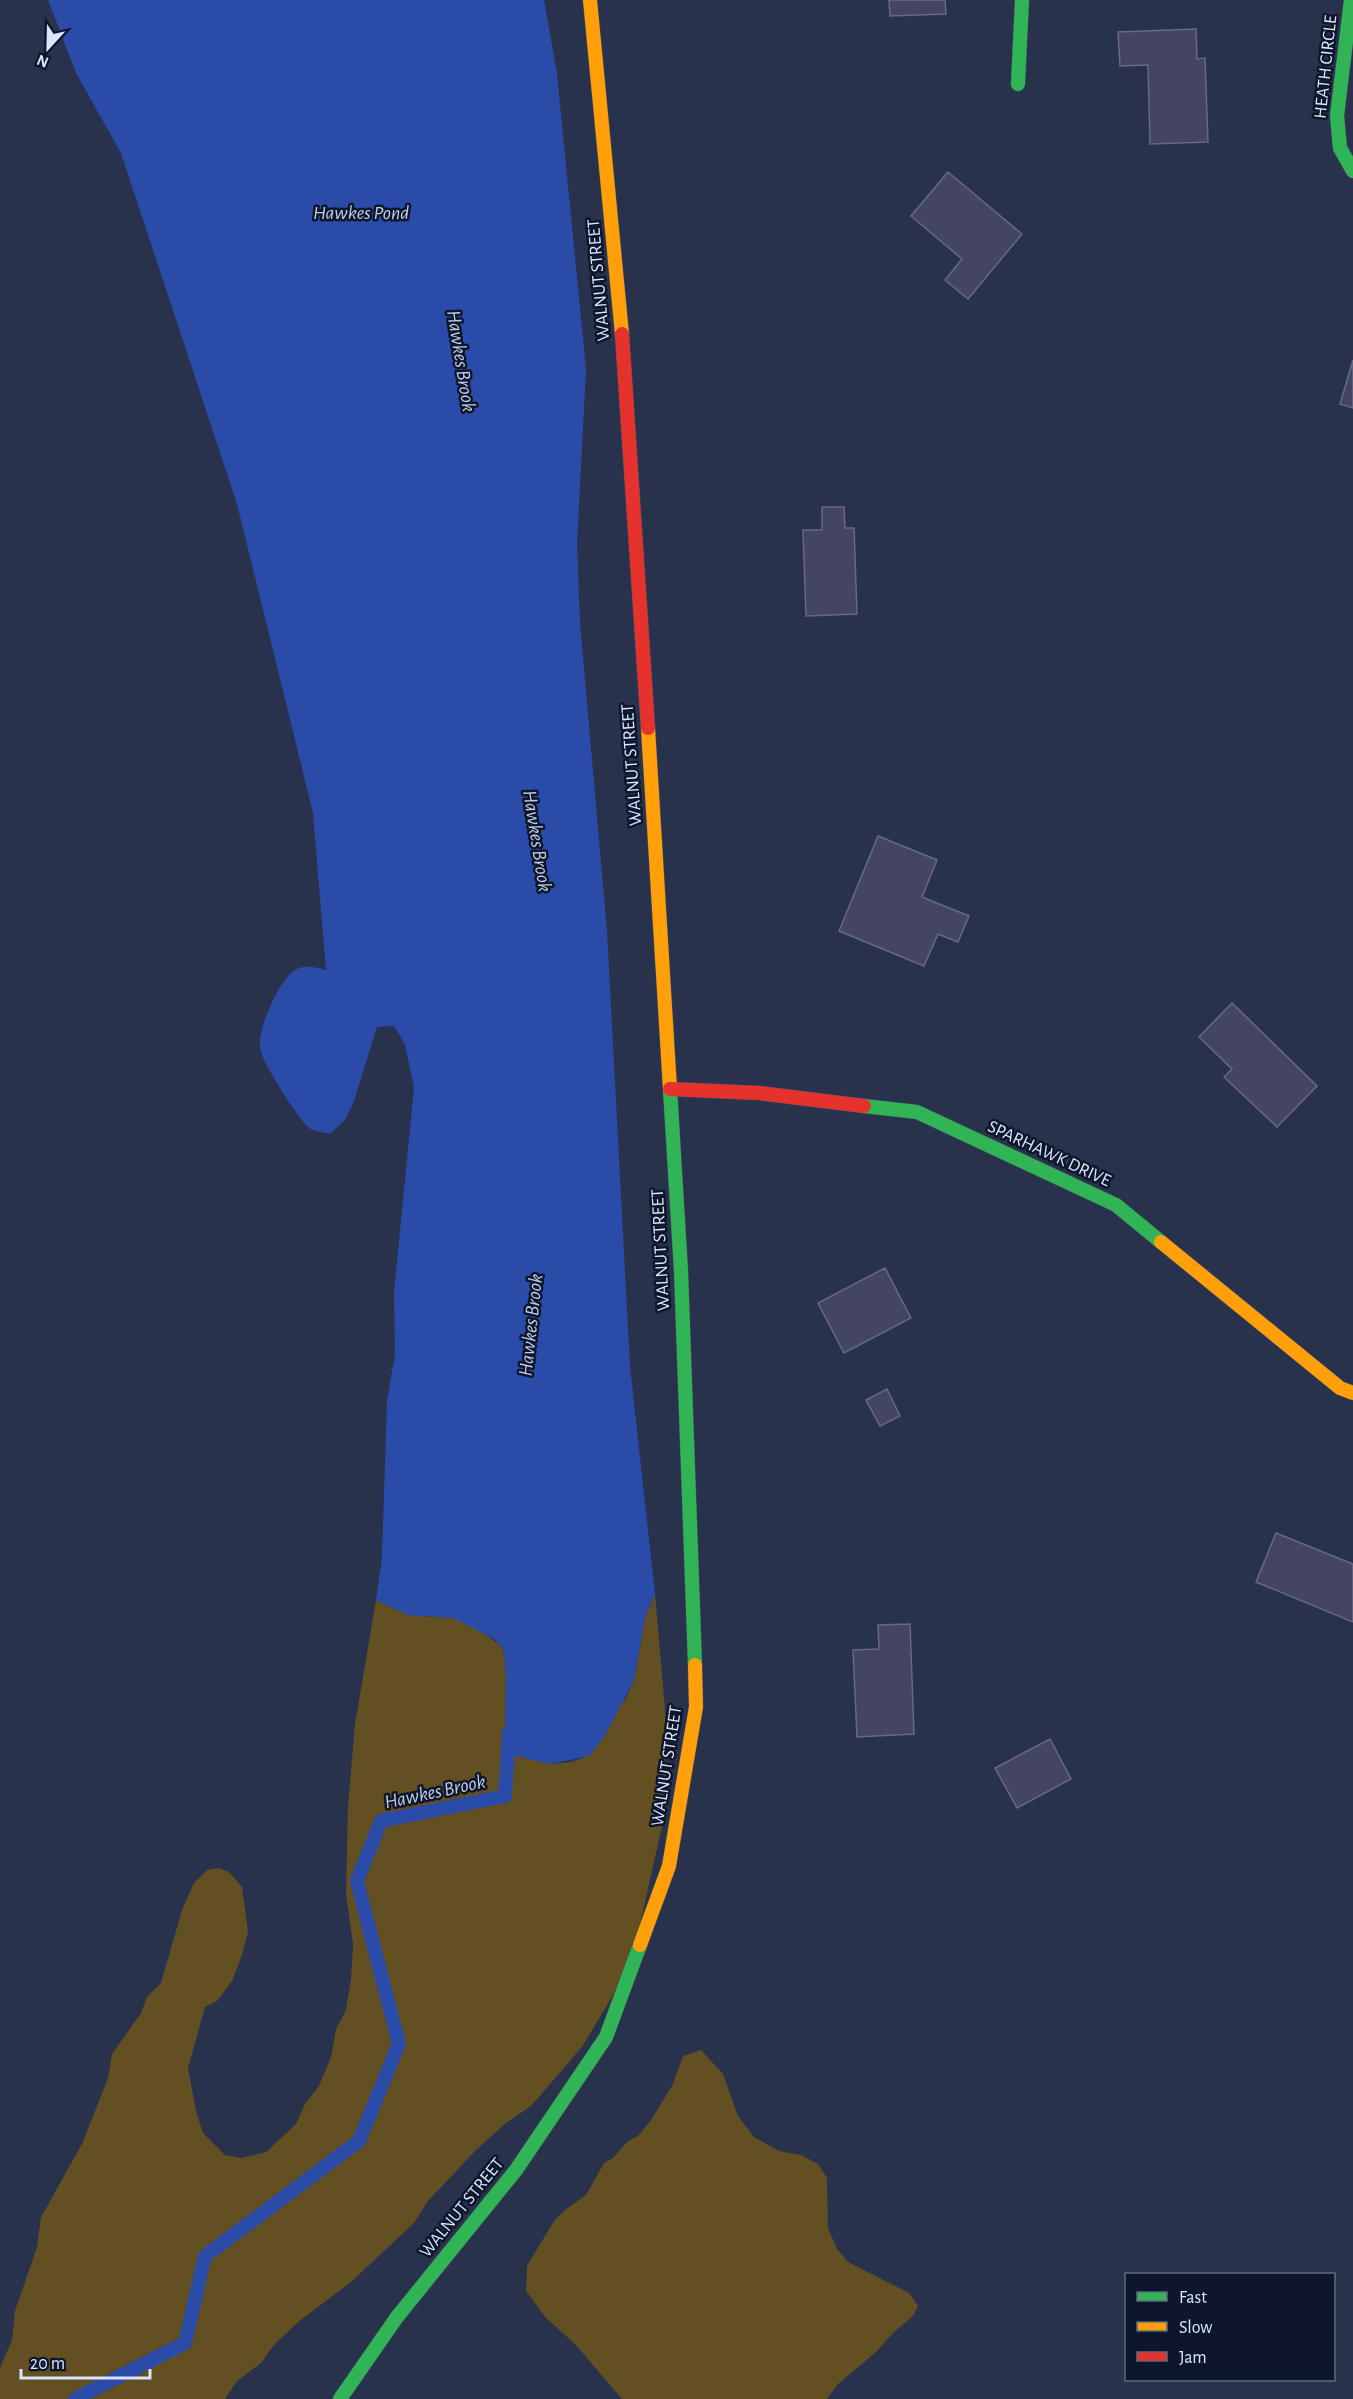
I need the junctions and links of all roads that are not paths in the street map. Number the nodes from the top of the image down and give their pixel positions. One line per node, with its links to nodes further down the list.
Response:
1 (590, 0): 6 (main road, WALNUT STREET)
2 (1022, 0): 4 (main road)
3 (1351, 0): 5 (main road, HEATH CIRCLE)
4 (1018, 84)
5 (1353, 171)
6 (670, 1089): 7 (main road, SPARHAWK DRIVE); 8 (main road, WALNUT STREET)
7 (1353, 1393)
8 (340, 2399)

